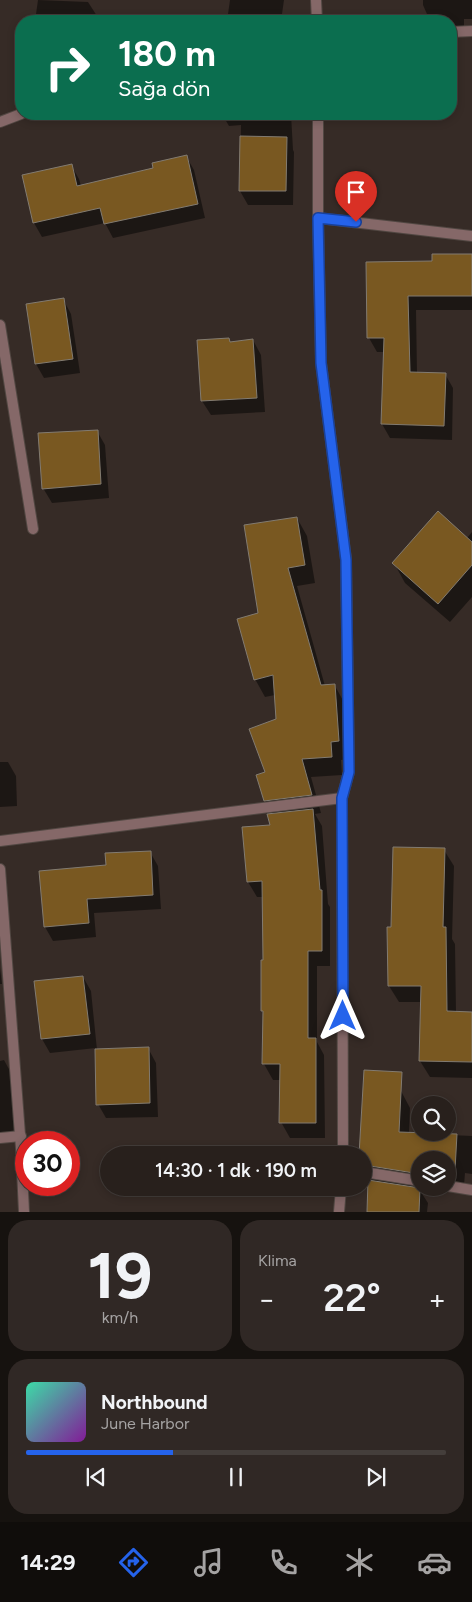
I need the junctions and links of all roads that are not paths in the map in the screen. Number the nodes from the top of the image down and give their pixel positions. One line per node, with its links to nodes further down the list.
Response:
1 (316, 0): 2 (street)
2 (317, 15)
3 (472, 30): 4 (street)
4 (457, 31)
5 (15, 116): 7 (street)
6 (318, 120): 8 (street)
7 (0, 122)
8 (318, 218): 9 (street); 12 (street)
9 (472, 236)
10 (0, 325): 11 (street)
11 (33, 529)
12 (342, 798): 13 (street); 19 (street)
13 (0, 841)
14 (0, 869): 15 (street)
15 (4, 983): 16 (street)
16 (20, 1131)
17 (15, 1137): 18 (street)
18 (0, 1138)
19 (343, 1146)
20 (372, 1173): 21 (street)
21 (411, 1180)
22 (456, 1187): 23 (street)
23 (472, 1190)
24 (23, 1196): 26 (street)
25 (340, 1196): 27 (street)
26 (24, 1212)
27 (339, 1212)

